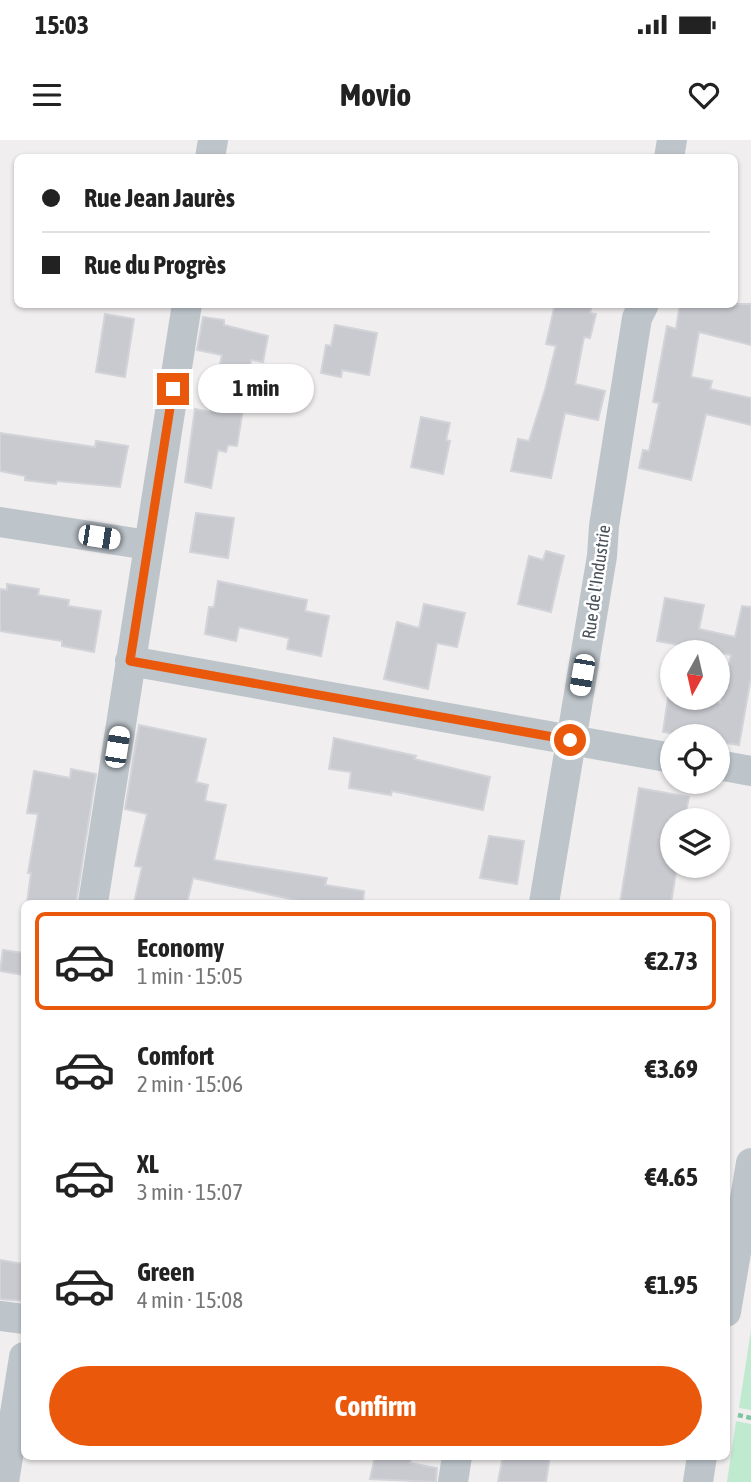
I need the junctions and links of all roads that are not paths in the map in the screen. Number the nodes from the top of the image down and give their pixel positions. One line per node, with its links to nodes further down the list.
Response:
1 (186, 308): 4 (street)
2 (643, 308): 6 (street, Rue de l'Industrie)
3 (0, 522): 4 (street)
4 (148, 545): 5 (street)
5 (130, 661): 6 (street); 10 (street)
6 (570, 740): 7 (street); 11 (street, Rue de l'Industrie)
7 (660, 756)
8 (730, 767): 9 (street)
9 (751, 771)
10 (93, 900)
11 (544, 900)
12 (751, 1163): 13 (street)
13 (730, 1288)
14 (0, 1316): 15 (street)
15 (21, 1319)
16 (21, 1371): 17 (street)
17 (4, 1452): 20 (street)
18 (456, 1460): 21 (street)
19 (701, 1460): 22 (street)
20 (4, 1482)
21 (453, 1482)
22 (698, 1482)

